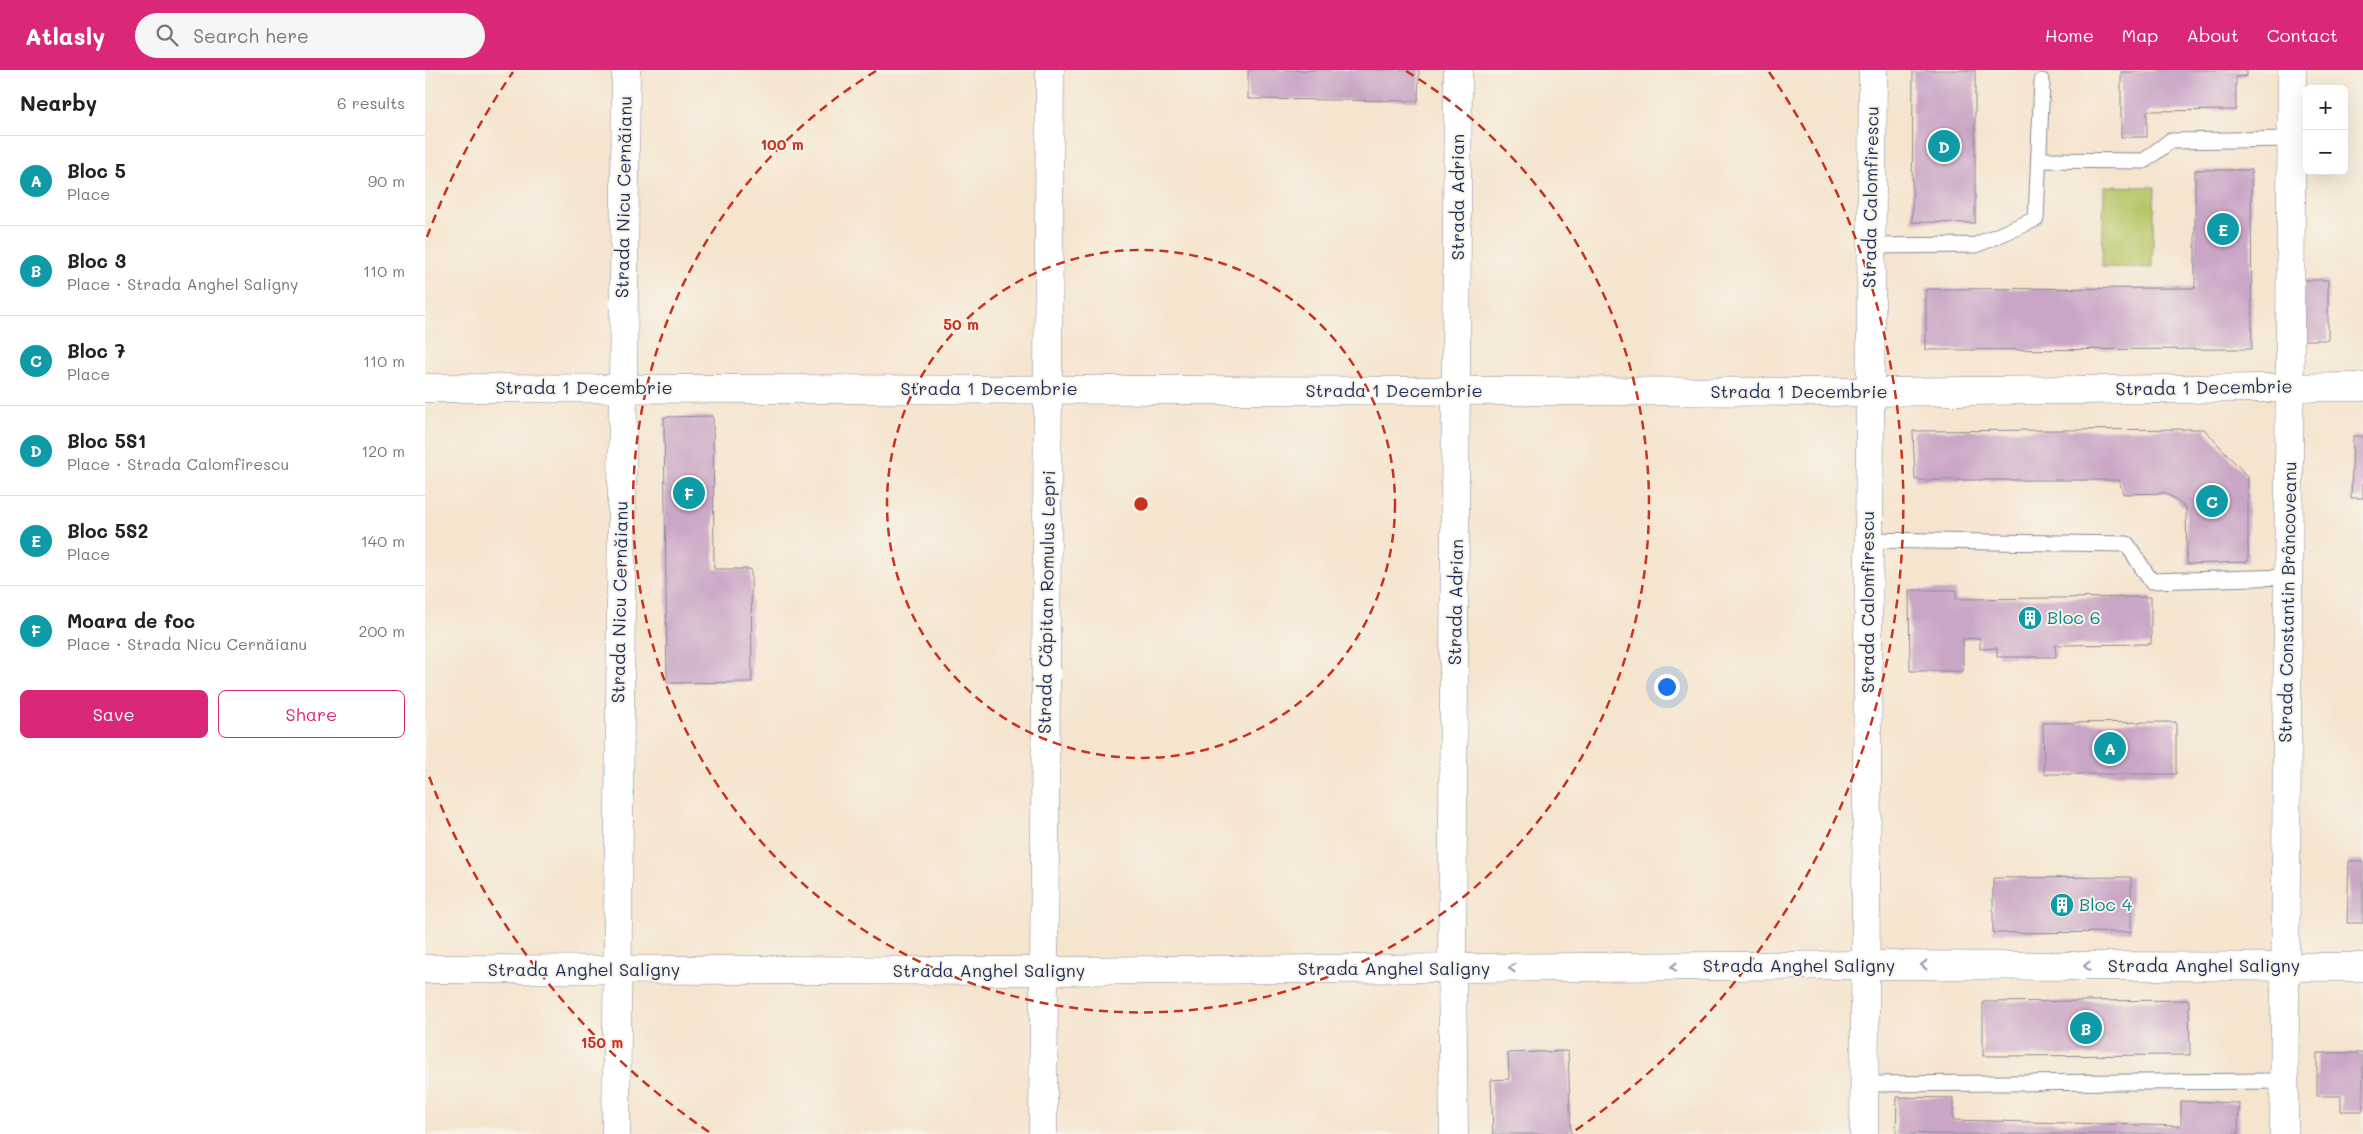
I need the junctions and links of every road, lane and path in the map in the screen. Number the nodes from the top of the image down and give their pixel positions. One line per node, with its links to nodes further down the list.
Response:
1 (626, 70): 13 (street, Strada Nicu Cernăianu)
2 (1050, 70): 14 (street, Strada Căpitan Romulus Lepri)
3 (1459, 70): 15 (street, Strada Adrian)
4 (1873, 70): 9 (street, Strada Calomfirescu)
5 (2292, 70): 7 (street, Strada Constantin Brâncoveanu)
6 (2042, 81): 8 (lane)
7 (2292, 139): 8 (lane); 10 (street, Strada Constantin Brâncoveanu)
8 (2040, 160): 9 (lane)
9 (1870, 246): 16 (street, Strada Calomfirescu)
10 (2290, 387): 11 (street, Strada 1 Decembrie); 16 (street, Strada 1 Decembrie); 18 (street, Strada Constantin Brâncoveanu)
11 (2363, 387)
12 (425, 388): 13 (street, Strada 1 Decembrie)
13 (622, 388): 14 (street, Strada 1 Decembrie); 24 (street, Strada Nicu Cernăianu)
14 (1049, 389): 15 (street, Strada 1 Decembrie); 25 (street, Strada Căpitan Romulus Lepri)
15 (1458, 391): 16 (street, Strada 1 Decembrie); 22 (street, Strada Adrian)
16 (1869, 392): 17 (street, Strada Calomfirescu)
17 (1869, 540): 18 (lane); 19 (street, Strada Calomfirescu)
18 (2288, 577): 20 (street, Strada Constantin Brâncoveanu)
19 (1865, 965): 20 (street, Strada Anghel Saligny, one-way to 19); 22 (street, Strada Anghel Saligny, one-way to 22); 27 (street, Strada Calomfirescu)
20 (2285, 966): 21 (street, Strada Anghel Saligny); 26 (street, Strada Constantin Brâncoveanu)
21 (2363, 967)
22 (1452, 968): 25 (street, Strada Anghel Saligny); 30 (street, Strada Adrian)
23 (425, 969): 24 (street, Strada Anghel Saligny)
24 (616, 970): 25 (street, Strada Anghel Saligny); 28 (street, Strada Nicu Cernăianu)
25 (1043, 971): 29 (street, Strada Căpitan Romulus Lepri)
26 (2284, 1081): 27 (lane); 32 (street, Strada Constantin Brâncoveanu)
27 (1864, 1084): 31 (street, Strada Calomfirescu)
28 (616, 1134)
29 (1043, 1134)
30 (1454, 1134)
31 (1864, 1134)
32 (2284, 1134)

